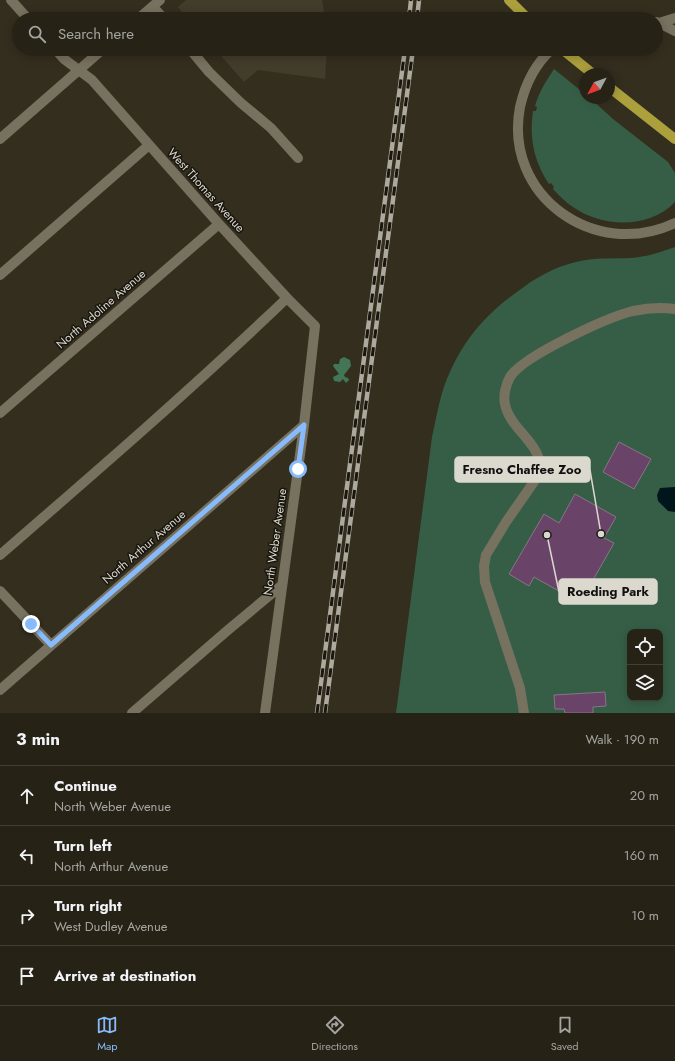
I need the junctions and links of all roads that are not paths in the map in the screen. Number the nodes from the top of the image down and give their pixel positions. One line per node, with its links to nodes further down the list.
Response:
1 (12, 0): 4 (street)
2 (509, 0): 6 (main road)
3 (157, 3): 5 (street)
4 (22, 12)
5 (146, 12)
6 (521, 12)
7 (675, 18): 8 (street)
8 (663, 21)
9 (663, 25): 10 (street)
10 (675, 31)
11 (61, 56): 17 (street, West Thomas Avenue)
12 (95, 56): 17 (street)
13 (196, 56): 22 (street)
14 (546, 56): 23 (street)
15 (571, 56): 16 (main road)
16 (586, 68)
17 (78, 70): 20 (street); 21 (street, West Thomas Avenue)
18 (615, 92): 19 (main road)
19 (675, 139)
20 (0, 140)
21 (149, 145): 24 (street, West Thomas Avenue); 25 (street)
22 (298, 158)
23 (675, 223)
24 (219, 224): 26 (street, West Thomas Avenue); 29 (street, North Adoline Avenue)
25 (0, 274)
26 (287, 298): 28 (street, West Thomas Avenue); 31 (street)
27 (675, 309): 38 (street)
28 (315, 326): 30 (street, North Weber Avenue)
29 (0, 413)
30 (304, 425): 32 (street, North Weber Avenue); 34 (street, North Arthur Avenue)
31 (0, 555)
32 (282, 586): 36 (street); 37 (street, North Weber Avenue)
33 (0, 591): 34 (street)
34 (51, 645): 35 (street, North Arthur Avenue)
35 (0, 690)
36 (132, 713)
37 (265, 713)
38 (524, 713)

